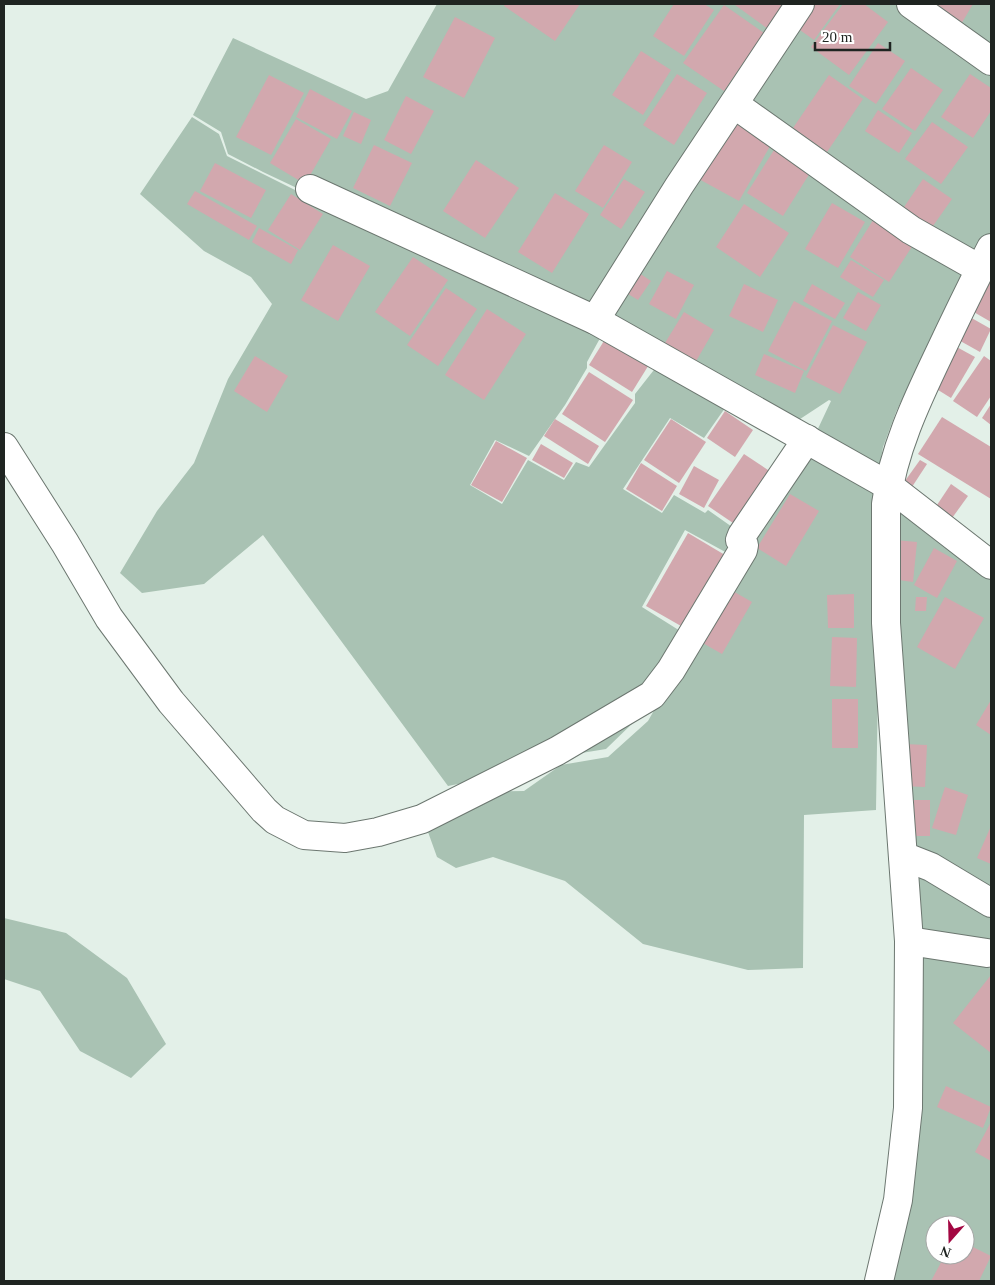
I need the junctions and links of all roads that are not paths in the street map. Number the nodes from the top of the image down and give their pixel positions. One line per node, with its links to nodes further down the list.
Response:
1 (800, 4): 4 (street)
2 (911, 4): 3 (street)
3 (991, 62)
4 (734, 104): 6 (street); 7 (street)
5 (310, 189): 7 (street)
6 (972, 258): 10 (street)
7 (596, 320): 8 (street)
8 (807, 439): 9 (street); 10 (street)
9 (4, 447)
10 (873, 477): 11 (street); 12 (street)
11 (991, 564)
12 (903, 856): 13 (street); 14 (street)
13 (991, 903)
14 (909, 941): 15 (street); 16 (street)
15 (987, 953)
16 (879, 1281)

